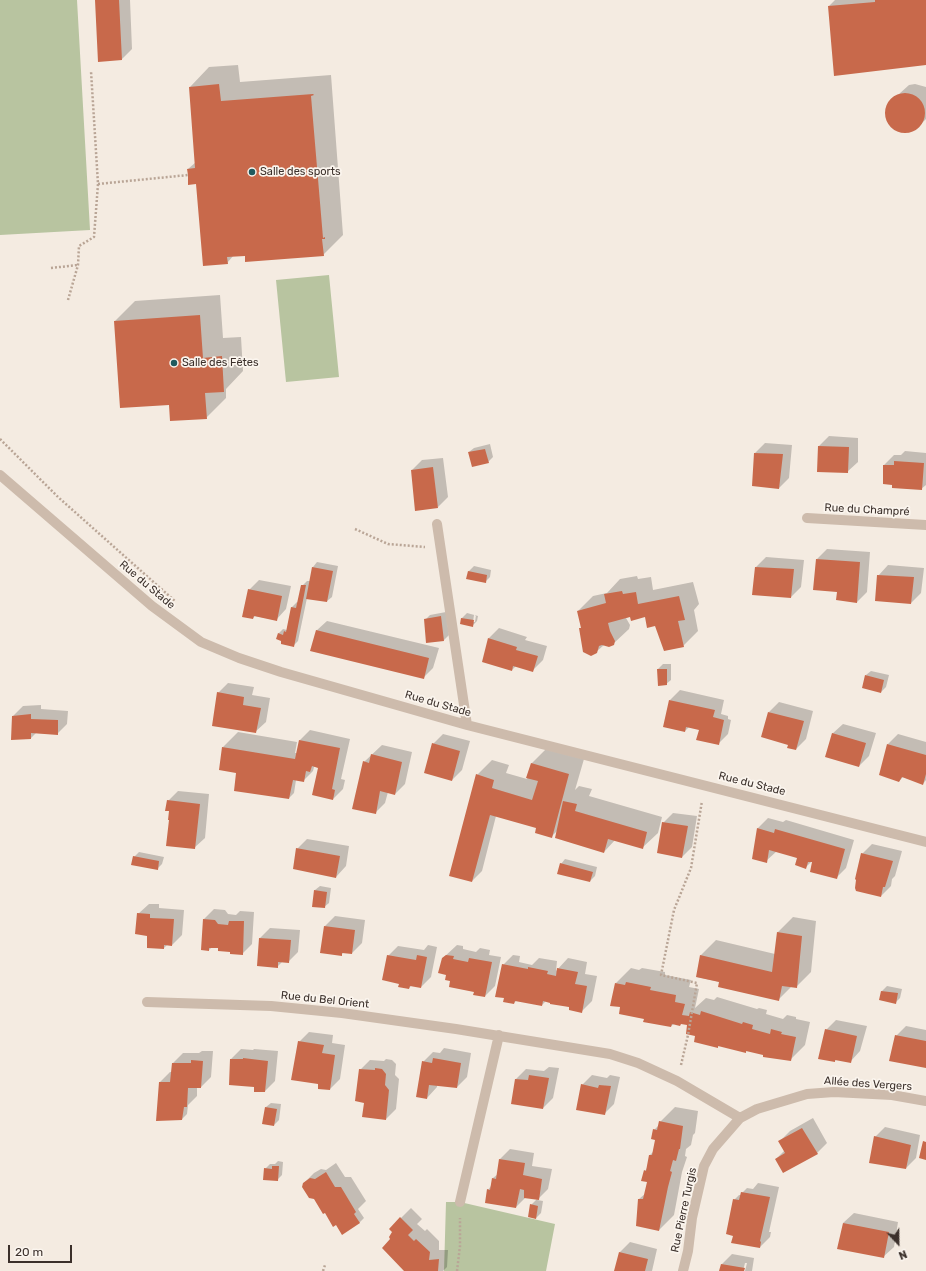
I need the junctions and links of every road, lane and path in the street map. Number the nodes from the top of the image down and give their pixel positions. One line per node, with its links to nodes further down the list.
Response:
1 (91, 71): 3 (path)
2 (188, 176): 3 (path)
3 (98, 184): 4 (path)
4 (78, 265): 5 (path); 6 (path)
5 (51, 268)
6 (68, 300)
7 (0, 439): 14 (path)
8 (0, 475): 15 (street, Rue du Stade)
9 (807, 518): 11 (street, Rue du Champré)
10 (437, 524): 13 (street)
11 (926, 525)
12 (355, 529): 13 (path)
13 (440, 549): 15 (street)
14 (176, 602)
15 (467, 725): 16 (street, Rue du Stade)
16 (705, 785): 17 (street, Rue du Stade); 20 (path)
17 (926, 842)
18 (147, 1002): 19 (street, Rue du Bel Orient)
19 (499, 1035): 20 (street, Rue du Bel Orient); 23 (street)
20 (677, 1081): 22 (street, Rue du Bel Orient)
21 (926, 1101): 22 (street, Allée des Vergers)
22 (740, 1118): 27 (street, Rue Pierre Turgis)
23 (460, 1202): 26 (path)
24 (325, 1265): 25 (path)
25 (323, 1271)
26 (457, 1271)
27 (683, 1271)

